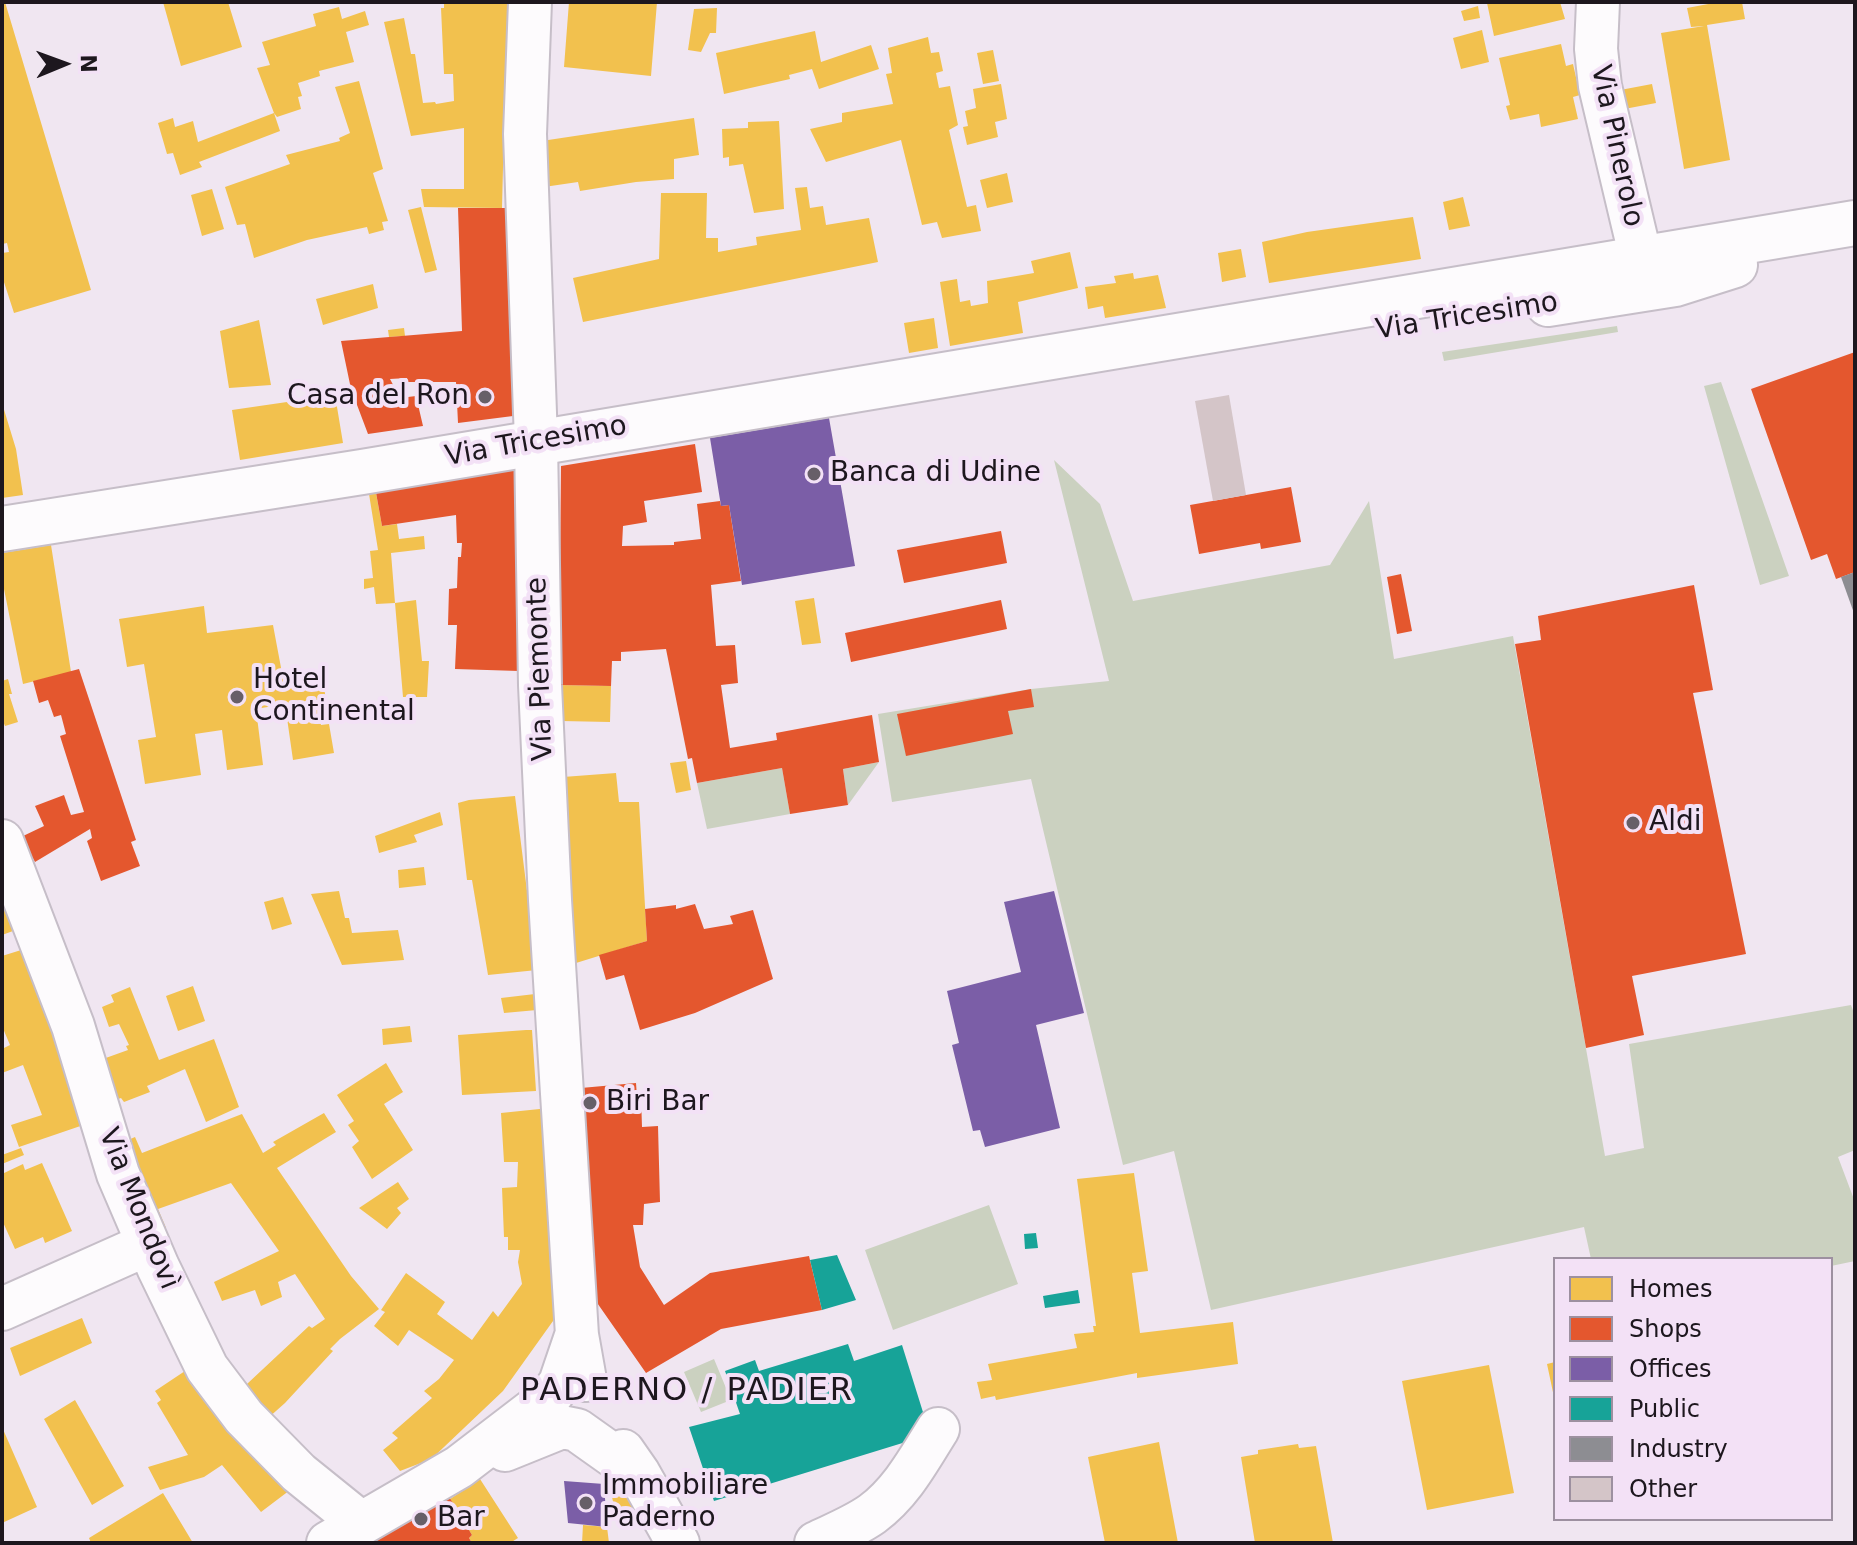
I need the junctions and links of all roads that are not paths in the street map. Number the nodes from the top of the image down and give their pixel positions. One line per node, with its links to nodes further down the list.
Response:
1 (530, 2): 5 (street, Via Piemonte)
2 (1598, 2): 4 (street, Via Pinerolo)
3 (1855, 225): 4 (main road, Via Tricesimo)
4 (1644, 273): 5 (main road, Via Tricesimo)
5 (536, 441): 6 (main road, Via Tricesimo); 10 (street, Via Piemonte)
6 (2, 529)
7 (2, 841): 8 (street, Via Mondovì)
8 (148, 1244): 9 (street); 12 (street, Via Mondovì)
9 (2, 1309)
10 (572, 1406): 12 (street); 13 (street)
11 (938, 1429): 14 (street)
12 (344, 1533)
13 (678, 1543)
14 (816, 1543)

